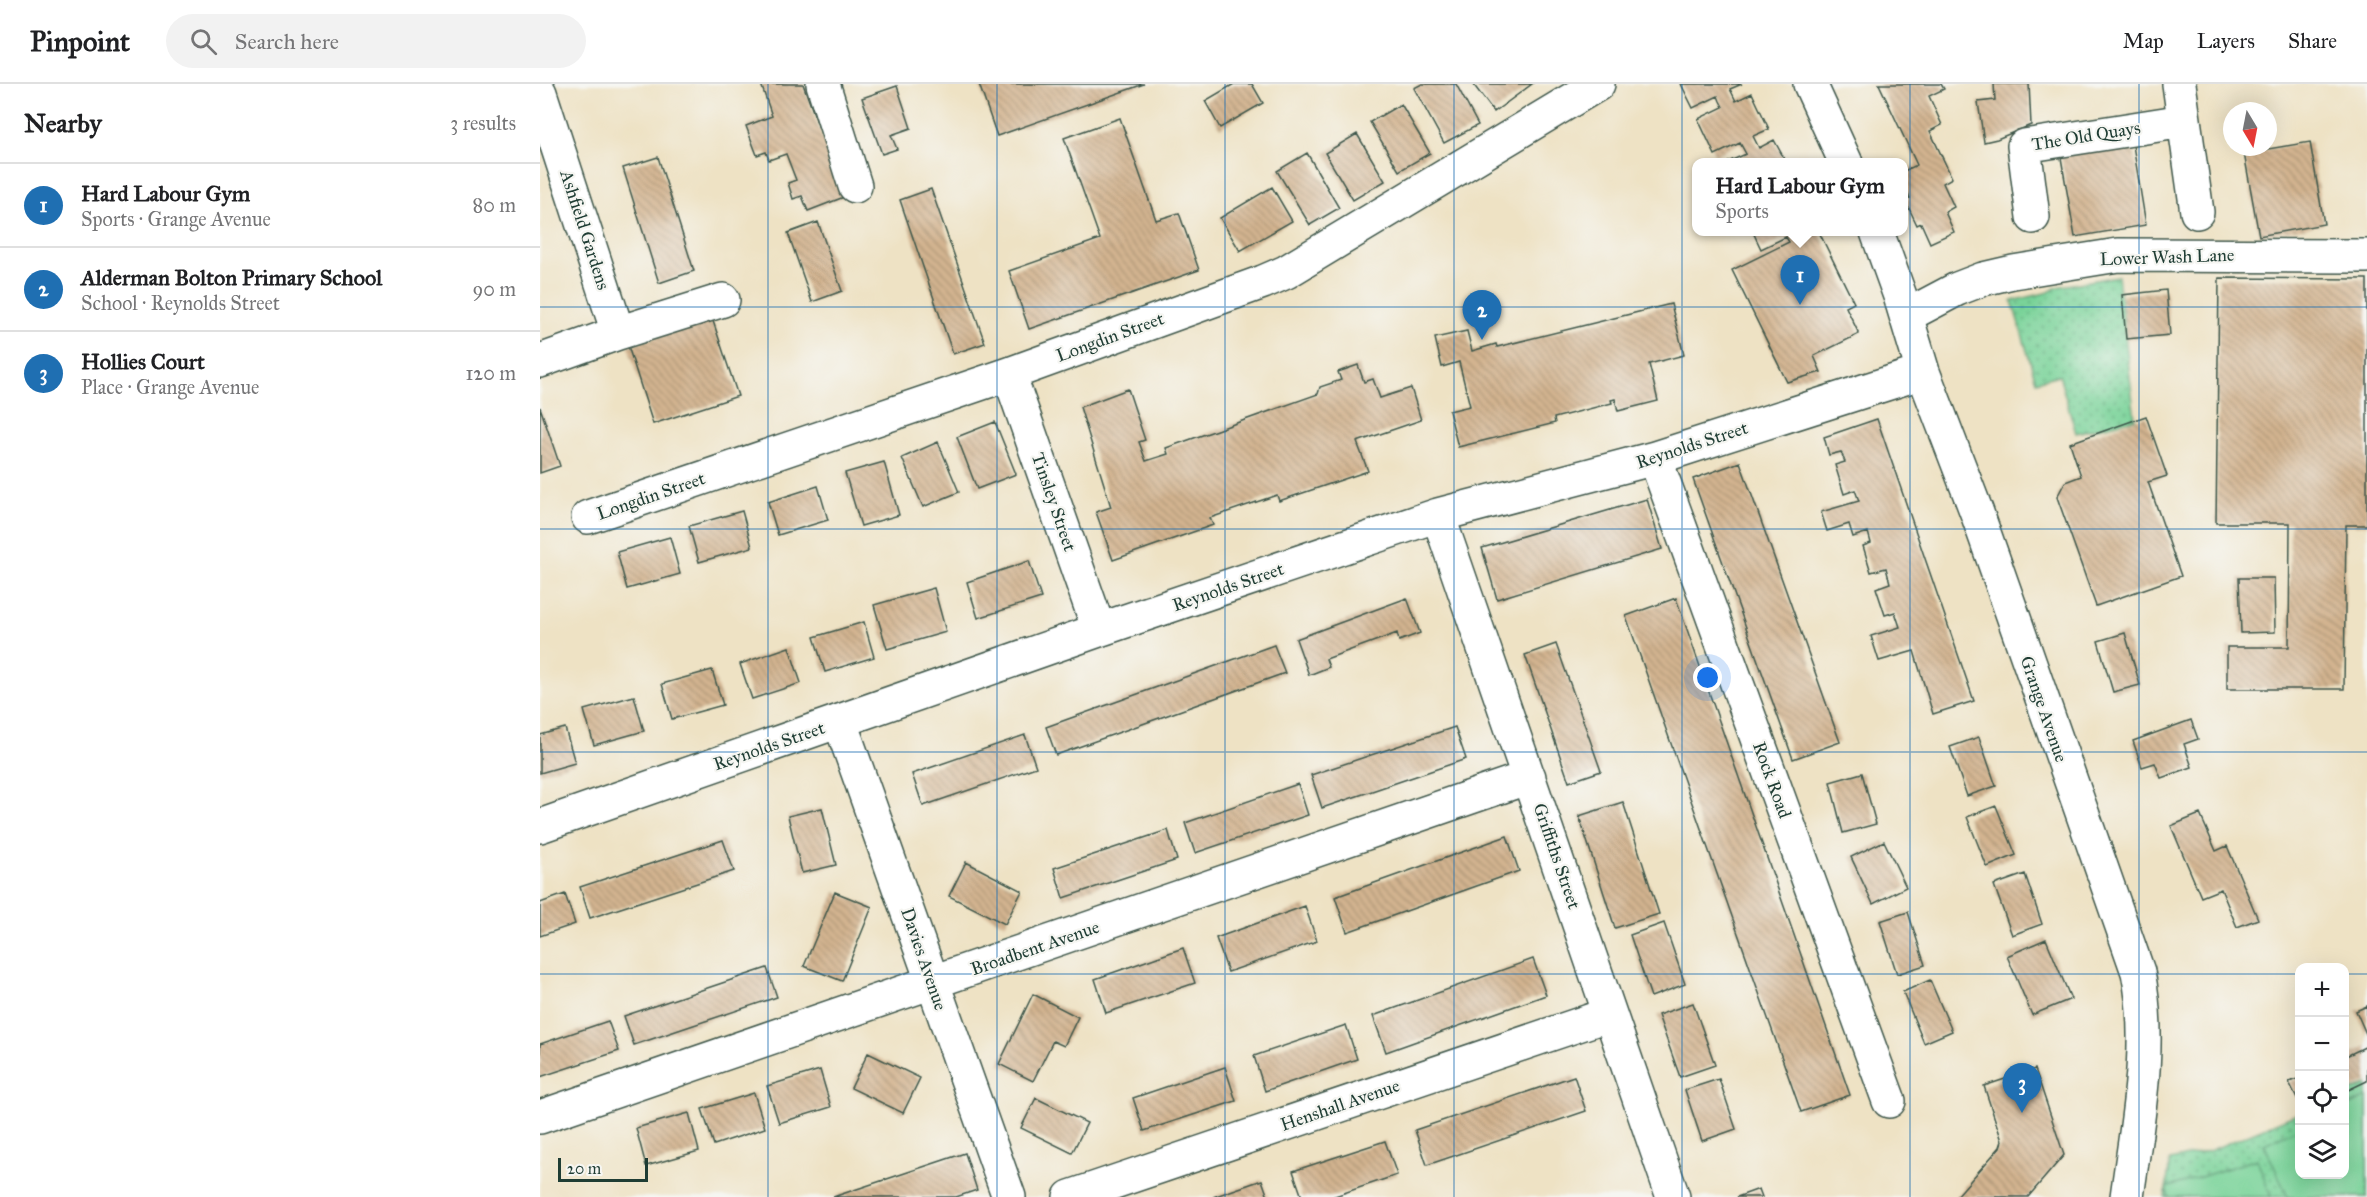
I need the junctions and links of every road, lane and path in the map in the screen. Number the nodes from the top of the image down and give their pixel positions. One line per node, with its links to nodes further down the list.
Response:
1 (824, 84): 8 (street)
2 (1598, 84): 18 (street, Longdin Street)
3 (1810, 84): 7 (street)
4 (2179, 84): 6 (street)
5 (540, 93): 15 (street, Ashfield Gardens)
6 (2184, 121): 9 (street); 10 (street, The Old Quays)
7 (1844, 158)
8 (855, 186)
9 (2198, 212)
10 (2033, 217)
11 (1879, 236): 14 (street, Grange Avenue)
12 (2367, 255): 14 (street, Lower Wash Lane)
13 (723, 300): 15 (street)
14 (1906, 316): 17 (street, Grange Avenue)
15 (618, 333): 16 (street)
16 (540, 361)
17 (1923, 372): 19 (street, Reynolds Street); 33 (street, Grange Avenue)
18 (1009, 374): 21 (street, Longdin Street); 22 (street, Tinsley Street)
19 (1655, 458): 20 (street, Reynolds Street); 28 (street, Rock Road)
20 (1438, 515): 22 (street, Reynolds Street); 24 (street, Griffiths Street)
21 (588, 517)
22 (1099, 630): 23 (street, Reynolds Street)
23 (840, 722): 25 (street, Reynolds Street); 26 (street, Davies Avenue)
24 (1529, 777): 26 (street, Broadbent Avenue); 27 (street, Griffiths Street)
25 (540, 826)
26 (934, 983): 29 (street, Broadbent Avenue); 30 (street, Davies Avenue)
27 (1610, 1014): 31 (street, Henshall Avenue); 32 (street, Griffiths Street)
28 (1889, 1101)
29 (540, 1118)
30 (1009, 1197)
31 (1070, 1197)
32 (1673, 1197)
33 (2127, 1197)

